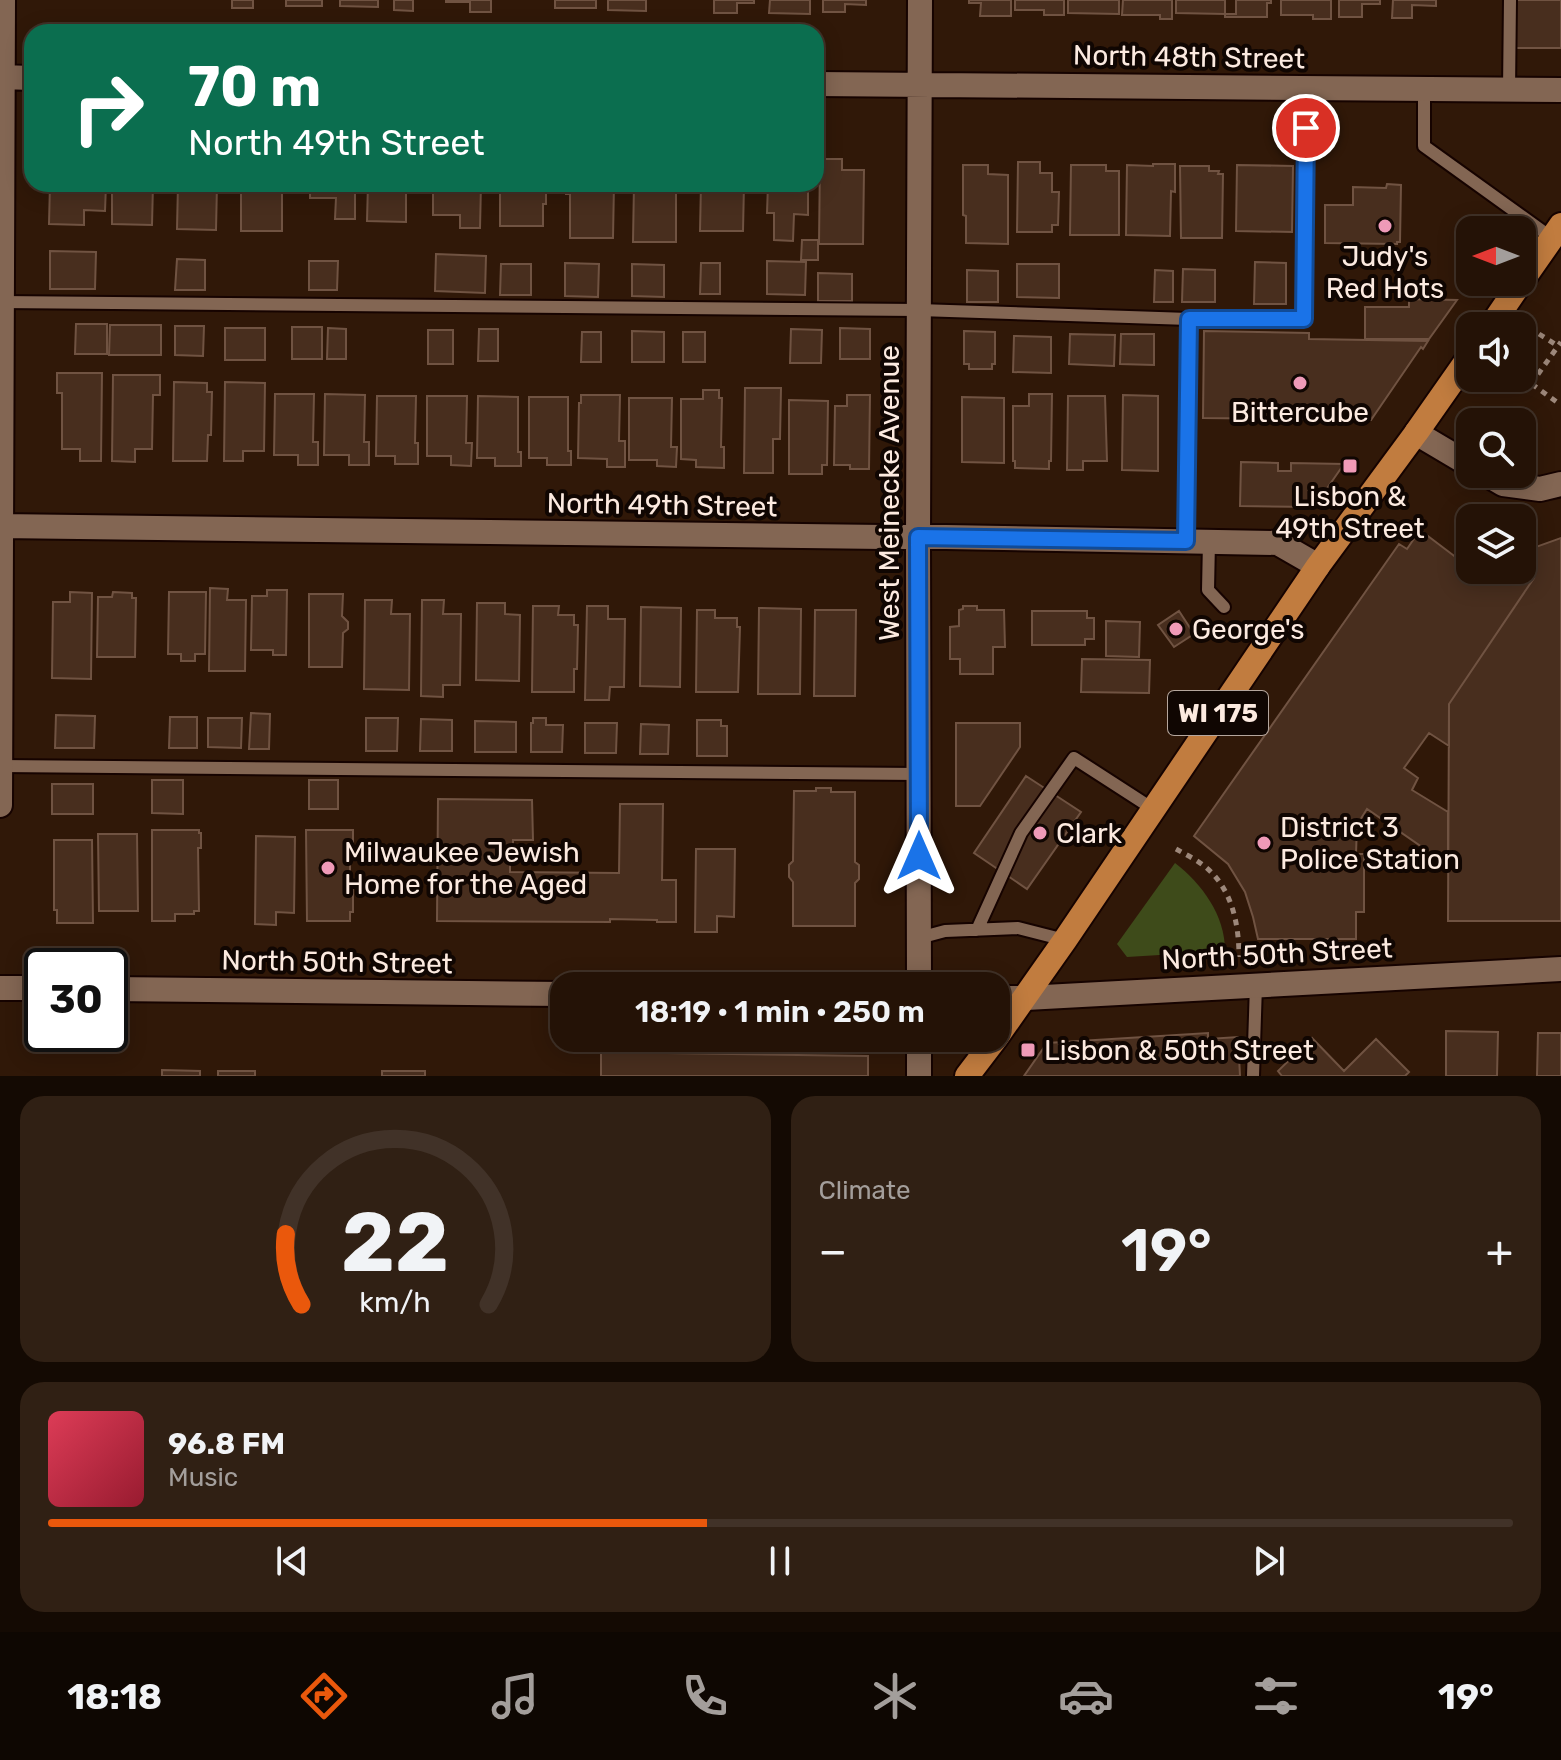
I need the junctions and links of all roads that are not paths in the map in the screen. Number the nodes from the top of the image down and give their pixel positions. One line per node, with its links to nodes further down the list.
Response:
1 (3, 0): 4 (street)
2 (920, 0): 7 (street, West Meinecke Avenue)
3 (1510, 0): 10 (lane)
4 (1, 77): 5 (street); 14 (street)
5 (24, 78)
6 (824, 84): 7 (street, North 48th Street)
7 (920, 84): 8 (street, North 48th Street); 15 (street, West Meinecke Avenue)
8 (1306, 88): 9 (street, North 48th Street); 16 (lane)
9 (1424, 89): 10 (street, North 48th Street); 12 (lane)
10 (1509, 90): 11 (street, North 48th Street)
11 (1561, 90)
12 (1556, 231): 13 (main road)
13 (1536, 261)
14 (1, 302): 15 (lane); 22 (street)
15 (919, 310): 16 (lane); 23 (street, West Meinecke Avenue)
16 (1189, 319): 24 (lane)
17 (1456, 376): 18 (main road, WI 175)
18 (1416, 433): 19 (street); 25 (main road, WI 175)
19 (1456, 457)
20 (1561, 484): 21 (street)
21 (1533, 488)
22 (1, 526): 23 (street, North 49th Street); 27 (street)
23 (918, 537): 24 (street, North 49th Street); 28 (street, West Meinecke Avenue)
24 (1197, 541): 25 (street, North 49th Street); 26 (lane)
25 (1318, 566): 30 (main road, WI 175)
26 (1224, 607)
27 (0, 766): 28 (lane); 29 (street)
28 (919, 774): 32 (street, West Meinecke Avenue)
29 (0, 805)
30 (1153, 809): 31 (lane); 33 (main road, WI 175)
31 (977, 930): 32 (lane); 33 (lane)
32 (919, 938): 35 (street, West Meinecke Avenue)
33 (1065, 940): 42 (main road, WI 175)
34 (1561, 969): 36 (street, North 50th Street)
35 (919, 972)
36 (1256, 985): 42 (street, North 50th Street); 48 (lane)
37 (0, 988): 38 (street)
38 (24, 988)
39 (128, 989): 40 (street, North 50th Street)
40 (550, 994)
41 (1010, 998): 42 (street, North 50th Street)
42 (1026, 998): 43 (main road, WI 175)
43 (1010, 1019)
44 (919, 1052): 46 (street)
45 (985, 1052): 47 (main road, WI 175)
46 (919, 1076)
47 (967, 1076)
48 (1253, 1076)

